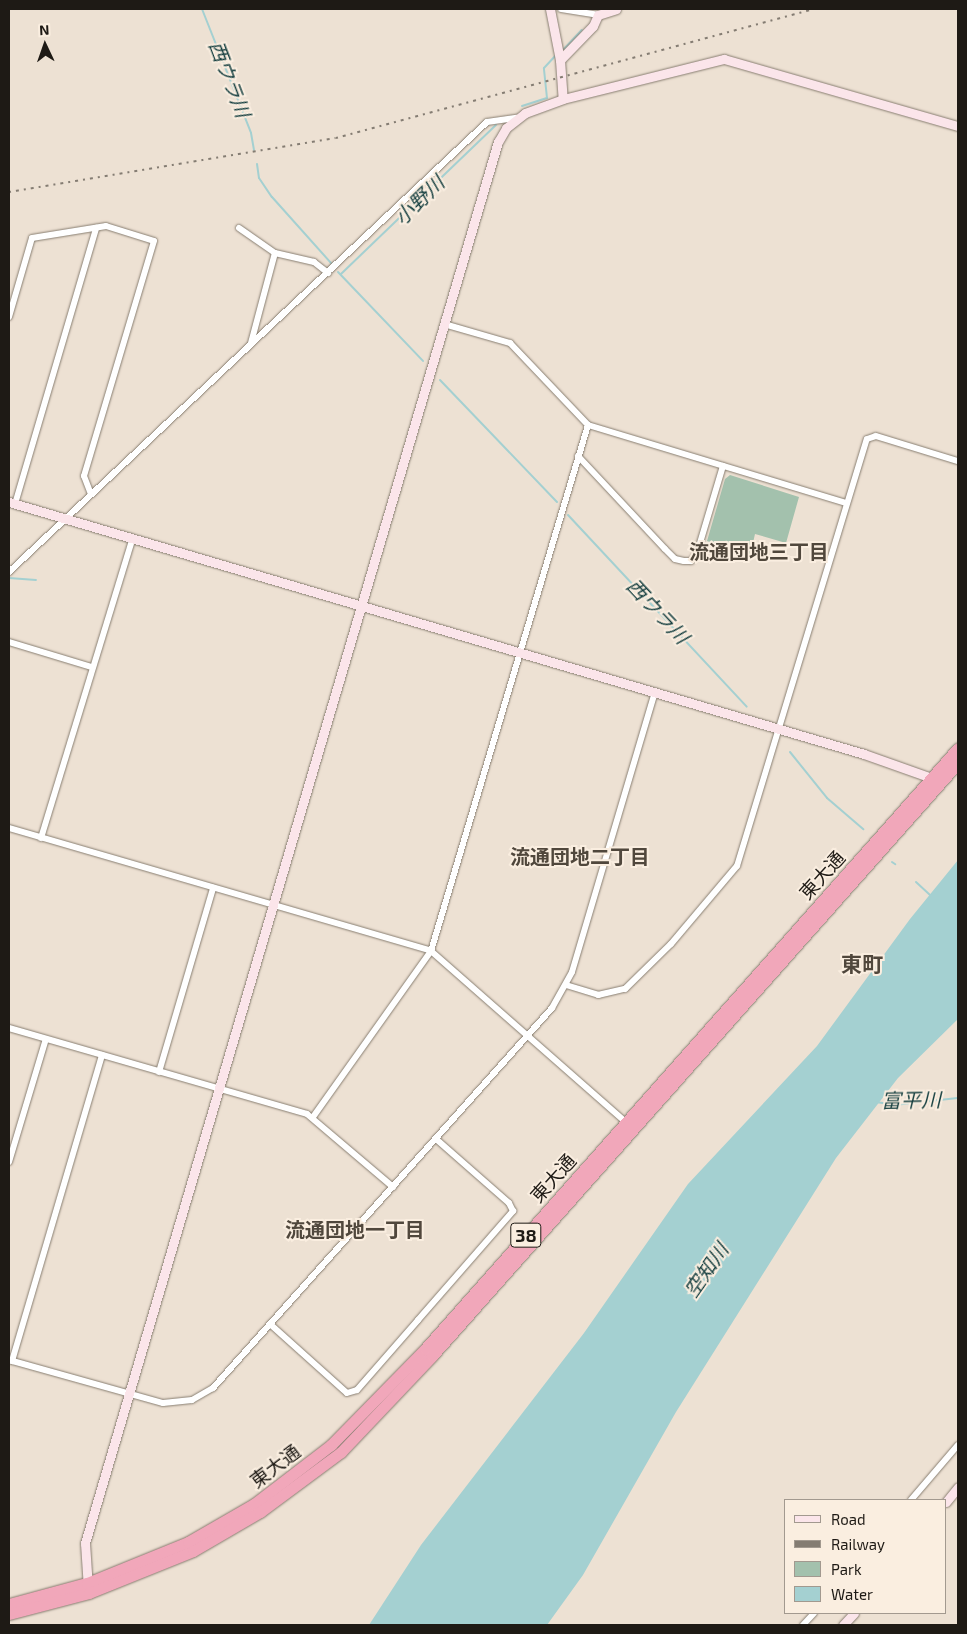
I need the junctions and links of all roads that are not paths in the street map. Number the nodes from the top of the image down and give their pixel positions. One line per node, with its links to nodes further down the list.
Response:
1 (550, 9): 5 (street)
2 (561, 9): 4 (street)
3 (616, 9): 4 (street)
4 (598, 15): 5 (street)
5 (560, 60): 6 (street)
6 (563, 99): 7 (street); 8 (street)
7 (517, 118): 12 (street); 14 (street)
8 (958, 126)
9 (96, 228): 13 (street); 20 (street); 21 (street)
10 (239, 228): 11 (street)
11 (275, 253): 12 (street); 15 (street)
12 (328, 273): 15 (street)
13 (9, 317)
14 (444, 324): 16 (street); 26 (street)
15 (251, 344): 20 (street)
16 (588, 425): 17 (street); 19 (street)
17 (578, 456): 19 (street); 28 (street)
18 (958, 461): 22 (street)
19 (723, 466): 22 (street)
20 (91, 494): 23 (street)
21 (12, 503): 23 (street)
22 (847, 503): 31 (street)
23 (65, 518): 24 (street); 25 (street)
24 (133, 538): 26 (street); 29 (street)
25 (9, 572)
26 (362, 605): 28 (street); 38 (street)
27 (9, 642): 29 (street)
28 (520, 652): 30 (street); 39 (street)
29 (92, 667): 36 (street)
30 (655, 692): 31 (street); 40 (street)
31 (780, 729): 34 (street); 40 (street)
32 (958, 748): 34 (highway, 東大通 / 38)
33 (958, 764): 34 (highway, 東大通 / 38)
34 (937, 780): 48 (highway, 東大通 / 38)
35 (9, 828): 36 (street)
36 (41, 838): 37 (street)
37 (213, 888): 38 (street); 45 (street)
38 (274, 906): 39 (street); 46 (street)
39 (431, 951): 42 (street); 47 (street)
40 (566, 985): 42 (street)
41 (9, 1028): 43 (street)
42 (528, 1036): 48 (street); 49 (street)
43 (46, 1039): 44 (street); 50 (street)
44 (102, 1055): 45 (street); 53 (street)
45 (159, 1072): 46 (street)
46 (219, 1089): 47 (street); 54 (street)
47 (313, 1117): 51 (street)
48 (629, 1126): 59 (highway, 東大通 / 38)
49 (436, 1138): 51 (street); 52 (street)
50 (9, 1162)
51 (393, 1187): 52 (street)
52 (270, 1324): 54 (street)
53 (10, 1360): 54 (street)
54 (130, 1394): 59 (street)
55 (958, 1445): 57 (street)
56 (958, 1487): 58 (street)
57 (912, 1499)
58 (947, 1501)
59 (88, 1588): 60 (highway, 東大通 / 38); 61 (highway, 東大通 / 38)
60 (9, 1604)
61 (9, 1614)
62 (813, 1614): 64 (street)
63 (853, 1614): 65 (street)
64 (803, 1625)
65 (843, 1625)

